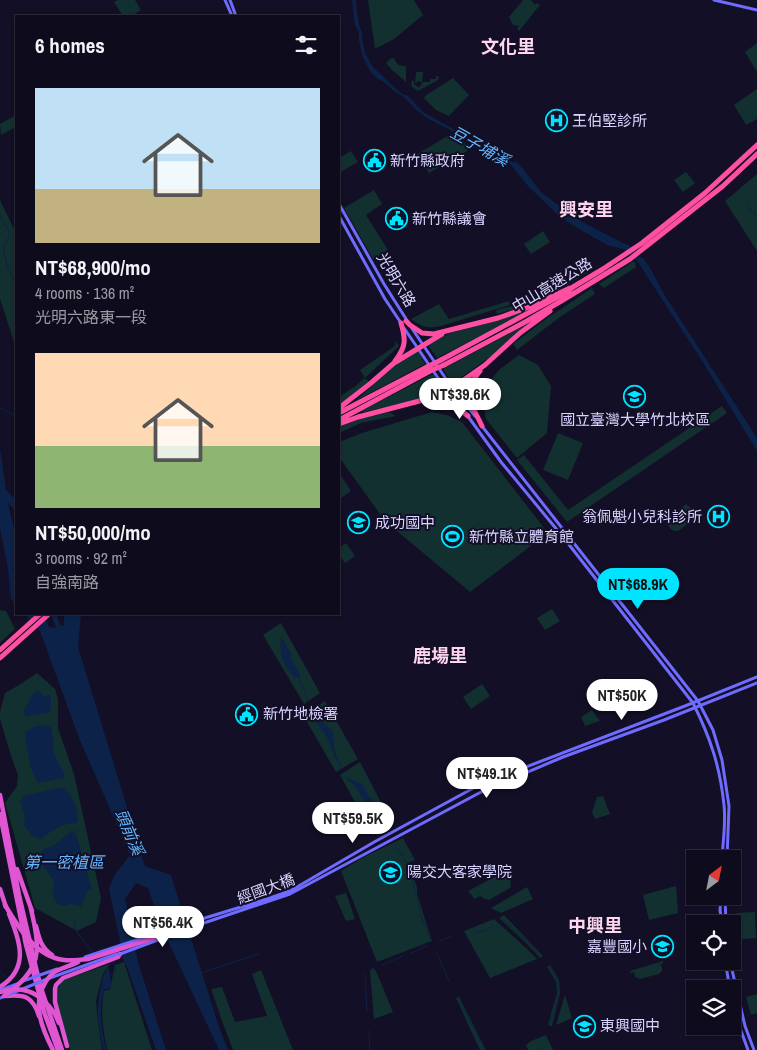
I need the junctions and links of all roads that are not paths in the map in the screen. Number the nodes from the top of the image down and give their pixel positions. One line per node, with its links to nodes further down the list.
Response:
1 (225, 0): 5 (main road)
2 (230, 0): 6 (main road)
3 (714, 0): 4 (main road)
4 (757, 10)
5 (232, 15)
6 (236, 15)
7 (757, 145): 11 (highway, 中山高速公路)
8 (757, 154): 11 (highway, 中山高速公路)
9 (340, 206): 14 (main road, 光明六路)
10 (340, 218): 14 (main road, 光明六路)
11 (644, 245): 12 (highway, 中山高速公路)
12 (628, 256): 13 (highway, 中山高速公路); 17 (highway, 中山高速公路); 19 (highway)
13 (573, 287): 15 (highway); 17 (highway, 中山高速公路)
14 (404, 322): 15 (highway); 16 (main road, 光明六路); 16 (main road, 光明六路); 18 (highway)
15 (447, 331): 16 (highway)
16 (420, 347): 18 (highway); 20 (main road, 光明六路); 21 (main road, 光明六路)
17 (442, 362): 20 (highway, 中山高速公路, bridge)
18 (394, 363): 23 (highway)
19 (485, 364): 21 (highway); 28 (highway)
20 (429, 369): 21 (main road, 光明六路); 24 (highway, 中山高速公路); 26 (highway, 中山高速公路)
21 (450, 388): 22 (highway); 25 (main road); 28 (main road)
22 (427, 399): 25 (highway); 27 (highway)
23 (340, 407)
24 (340, 413)
25 (468, 416): 36 (main road)
26 (340, 419)
27 (340, 424)
28 (482, 426): 35 (main road)
29 (39, 615): 31 (highway)
30 (48, 615): 32 (highway)
31 (0, 650)
32 (0, 658)
33 (757, 677): 35 (main road)
34 (757, 683): 37 (main road)
35 (698, 701): 36 (main road); 37 (main road)
36 (694, 705): 37 (main road); 42 (main road); 44 (main road); 44 (main road)
37 (700, 706): 43 (main road)
38 (0, 795): 40 (highway)
39 (0, 814): 41 (highway)
40 (8, 832): 41 (highway); 47 (highway)
41 (8, 849): 60 (highway); 61 (highway)
42 (722, 850)
43 (727, 850)
44 (339, 865): 48 (main road, 經國大橋); 50 (main road, 經國大橋, bridge)
45 (0, 889): 46 (highway)
46 (5, 905): 48 (highway, bridge); 54 (highway, bridge)
47 (31, 909): 50 (highway, bridge); 53 (highway, bridge)
48 (198, 925): 49 (main road, 經國大橋, bridge)
49 (120, 954): 52 (main road, 經國大橋, bridge); 58 (highway)
50 (86, 957): 52 (highway, bridge); 53 (main road, 經國大橋, bridge)
51 (732, 970): 63 (main road)
52 (47, 979): 55 (main road, 經國大橋, bridge); 56 (highway, bridge)
53 (24, 981): 54 (main road, 經國大橋, bridge); 55 (highway, bridge)
54 (0, 990): 58 (highway, bridge)
55 (2, 997): 56 (highway, bridge)
56 (41, 1022): 59 (highway, bridge)
57 (741, 1031): 62 (main road)
58 (68, 1048)
59 (53, 1050)
60 (58, 1050)
61 (62, 1050)
62 (748, 1050)
63 (754, 1050)

